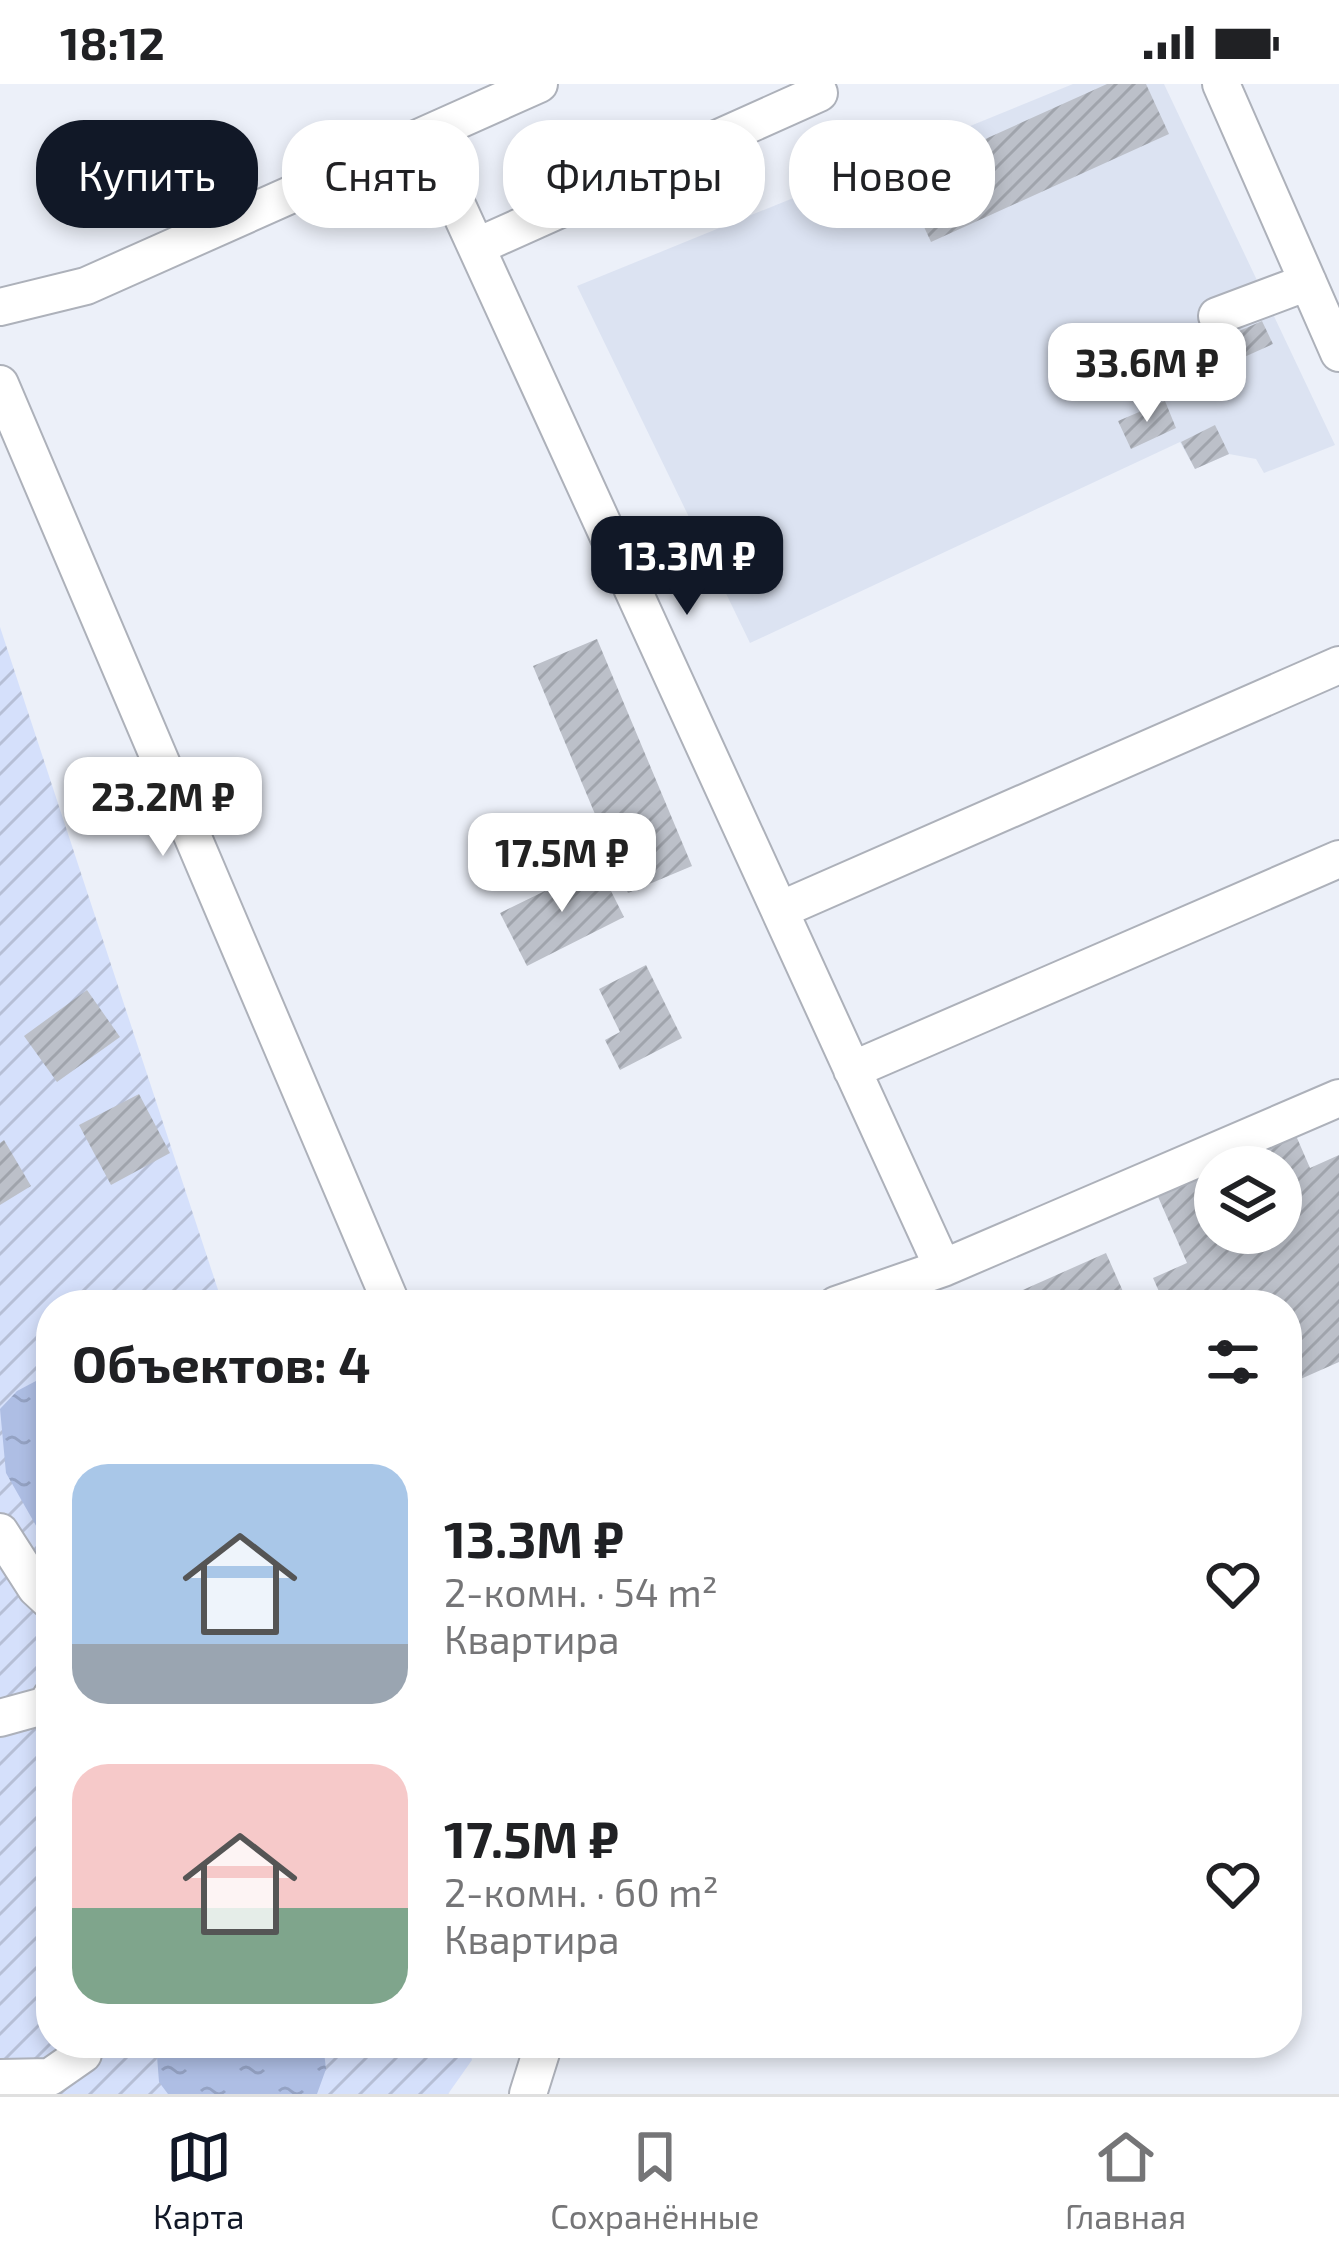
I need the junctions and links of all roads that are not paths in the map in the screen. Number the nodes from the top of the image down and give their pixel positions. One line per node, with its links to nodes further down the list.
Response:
1 (539, 84): 4 (street)
2 (1221, 84): 8 (street)
3 (819, 93): 7 (street)
4 (459, 120)
5 (282, 199): 9 (street)
6 (469, 228): 7 (street)
7 (478, 246): 15 (street)
8 (1307, 282): 10 (street); 11 (street)
9 (0, 307)
10 (1217, 316)
11 (1339, 353)
12 (0, 384): 19 (street)
13 (1339, 665): 15 (street)
14 (1339, 859): 16 (street)
15 (780, 910): 16 (street)
16 (853, 1070): 18 (street)
17 (1339, 1098): 18 (street)
18 (943, 1268): 20 (street)
19 (386, 1290)
20 (879, 1290)
21 (0, 1532): 22 (street)
22 (36, 1588)
23 (36, 1708): 24 (street)
24 (0, 1718)
25 (76, 2058): 27 (street)
26 (539, 2058): 28 (street)
27 (0, 2078)
28 (528, 2094)

